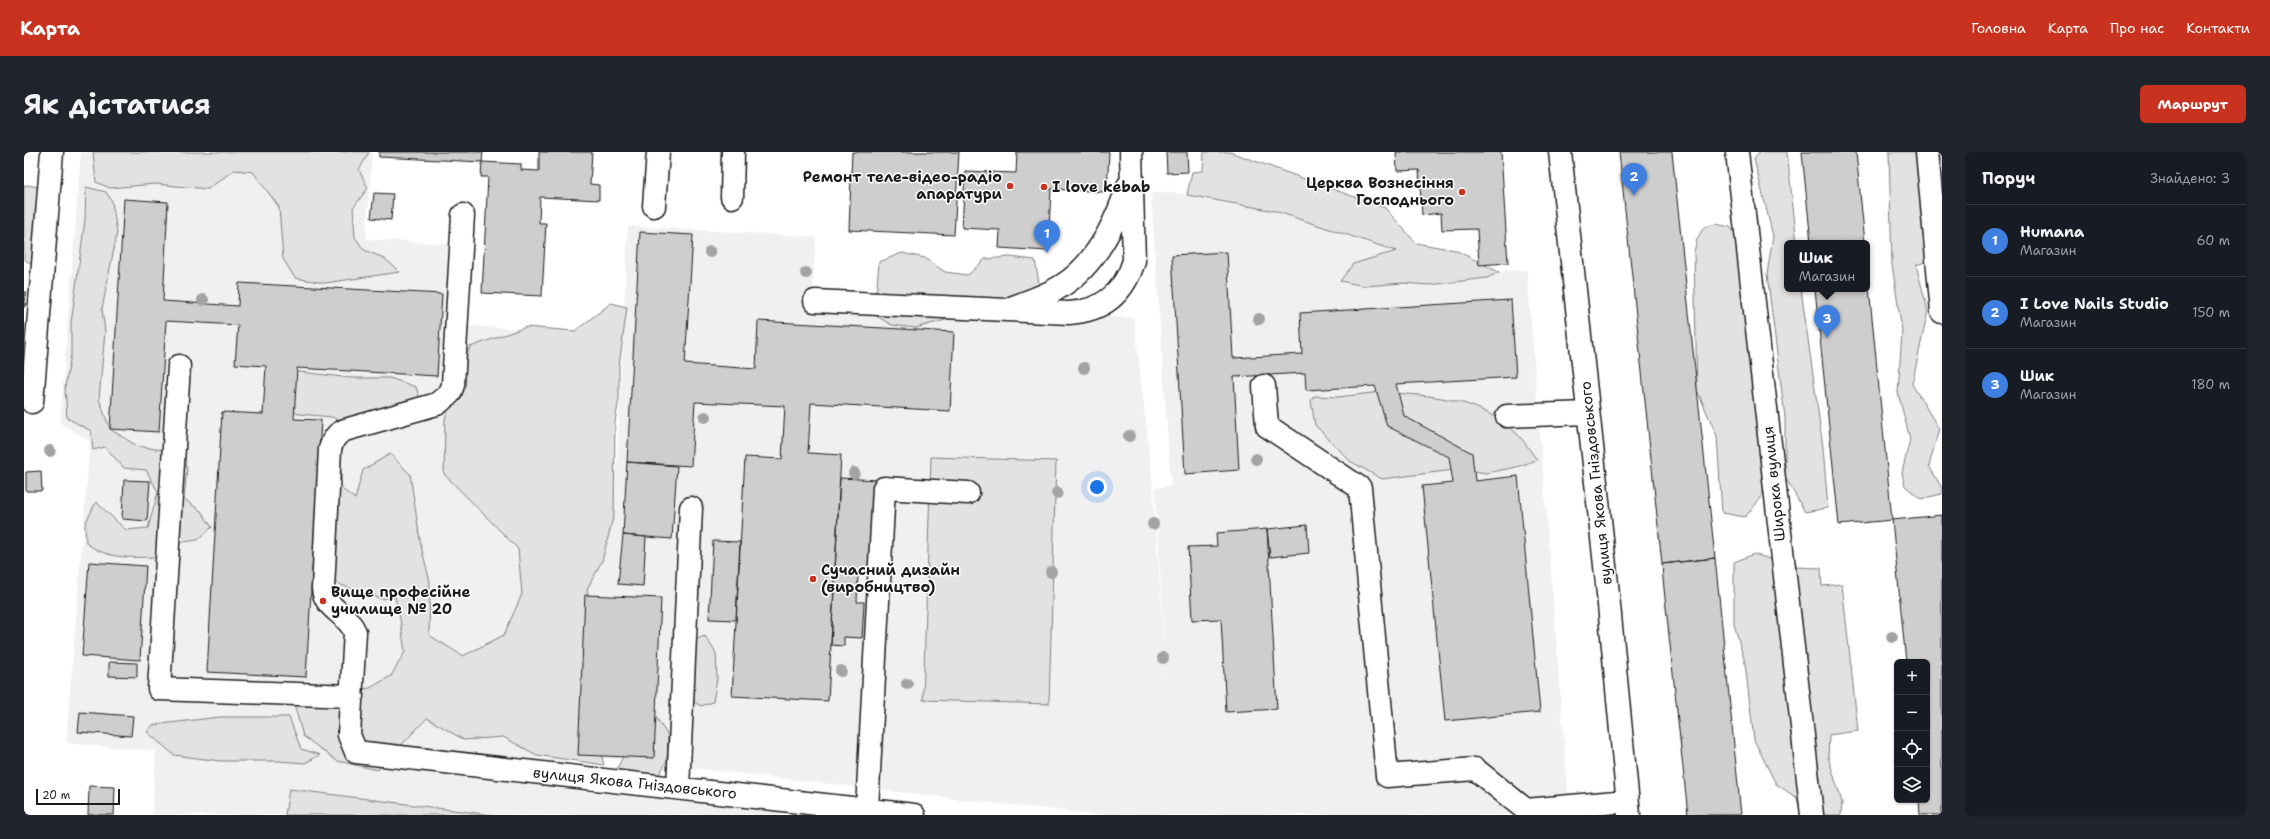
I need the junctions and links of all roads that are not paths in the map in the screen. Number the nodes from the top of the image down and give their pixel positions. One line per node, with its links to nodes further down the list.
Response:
1 (52, 152): 17 (street)
2 (658, 152): 10 (street)
3 (733, 152): 9 (street)
4 (1131, 152): 8 (street)
5 (1560, 152): 18 (street, вулиця Якова Гніздовського)
6 (1737, 152): 27 (street, Широка вулиця)
7 (1927, 152): 14 (street)
8 (1132, 176): 13 (street); 13 (street)
9 (732, 197)
10 (654, 206)
11 (463, 215): 22 (street)
12 (815, 301): 13 (street)
13 (1003, 311)
14 (1942, 312)
15 (179, 366): 22 (street)
16 (1264, 386): 24 (street)
17 (32, 402)
18 (1588, 413): 19 (street); 24 (street, вулиця Якова Гніздовського)
19 (1507, 416)
20 (968, 493): 25 (street)
21 (691, 508): 23 (street)
22 (352, 696): 23 (street, вулиця Якова Гніздовського)
23 (678, 788): 25 (street, вулиця Якова Гніздовського)
24 (1628, 808)
25 (867, 809): 26 (street, вулиця Якова Гніздовського)
26 (914, 815)
27 (1812, 815)

